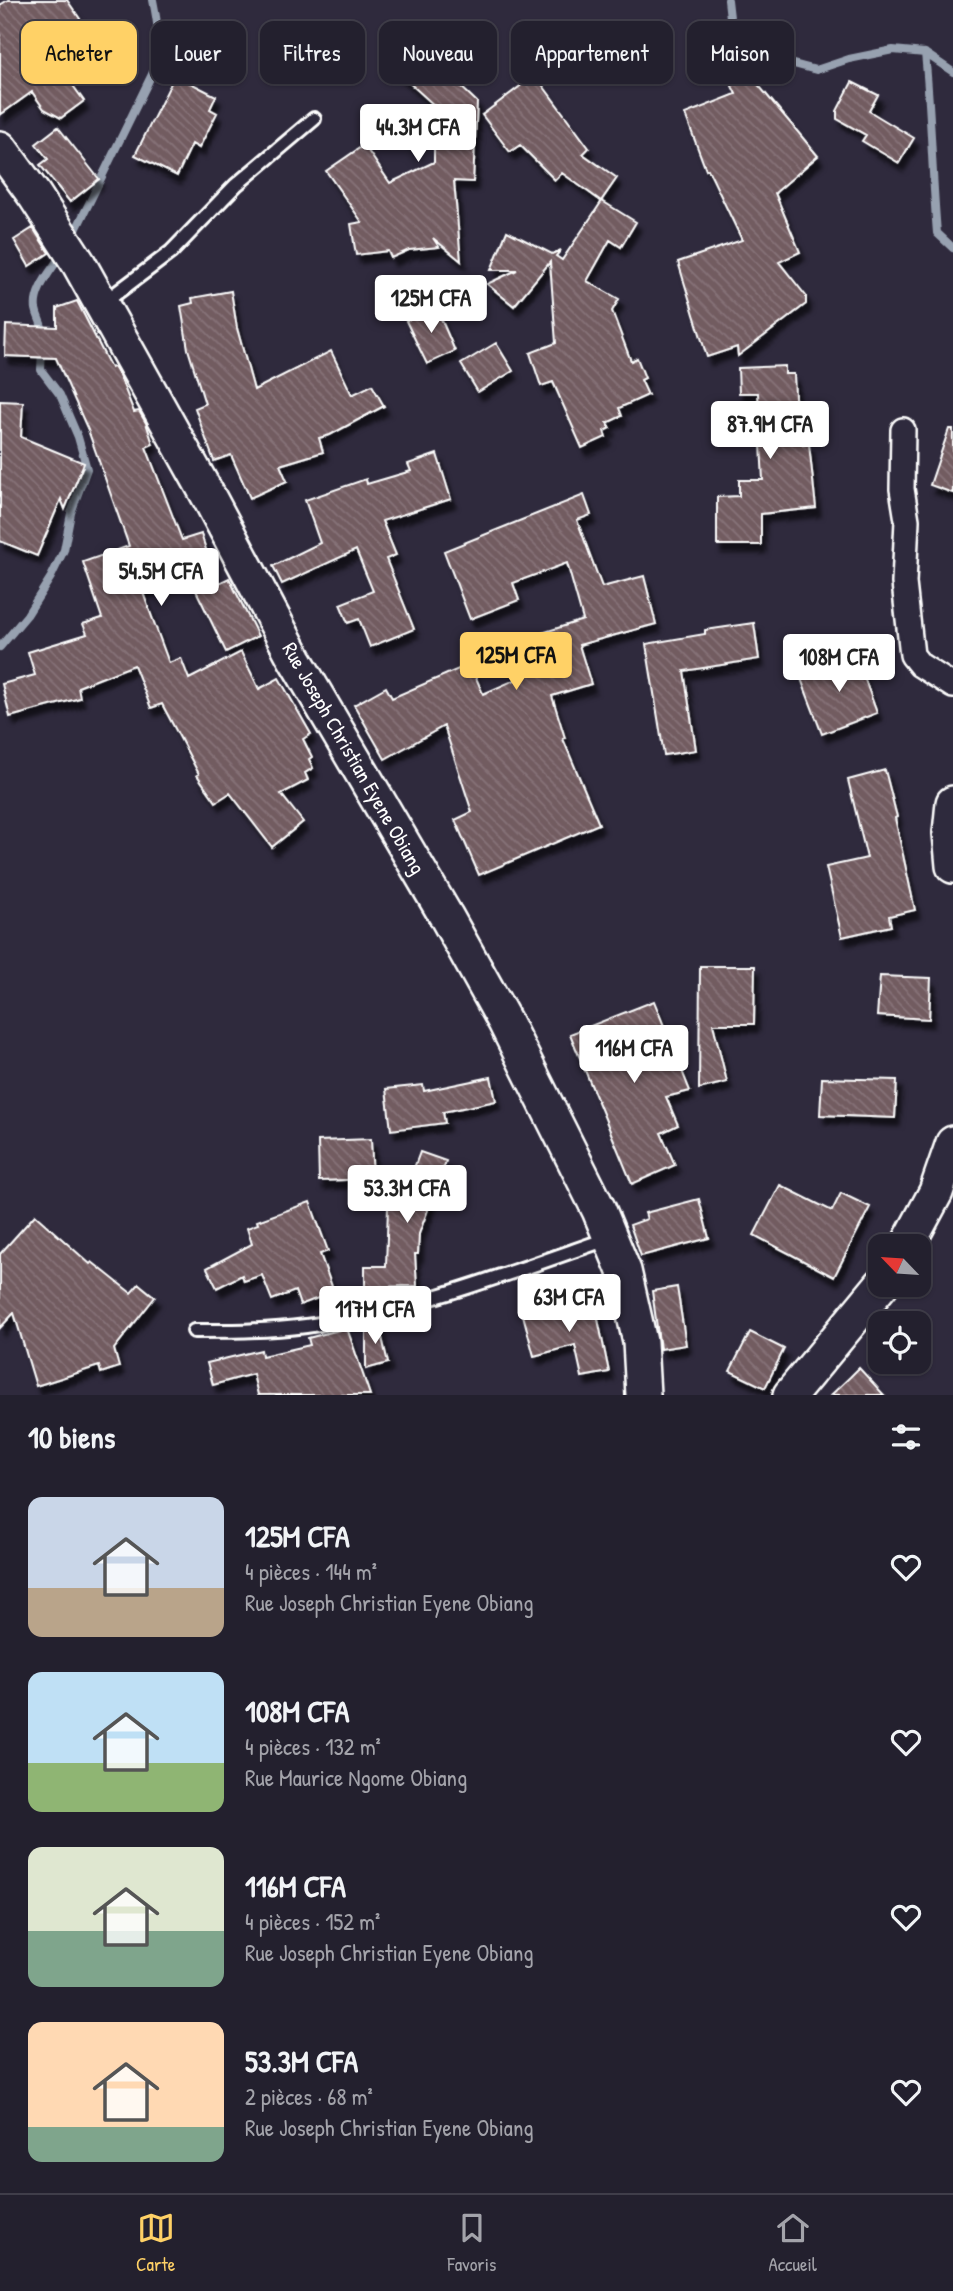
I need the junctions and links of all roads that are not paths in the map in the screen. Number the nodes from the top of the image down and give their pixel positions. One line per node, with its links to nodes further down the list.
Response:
1 (314, 118): 3 (lane)
2 (0, 148): 3 (street, Rue Joseph Christian Eyene Obiang)
3 (101, 305): 10 (street, Rue Joseph Christian Eyene Obiang)
4 (903, 430): 5 (street)
5 (953, 686)
6 (953, 803): 7 (street)
7 (953, 866)
8 (953, 1145): 9 (street)
9 (913, 1234)
10 (610, 1238): 12 (lane); 13 (street, Rue Joseph Christian Eyene Obiang)
11 (870, 1297): 14 (street)
12 (194, 1331)
13 (643, 1395)
14 (790, 1395)

